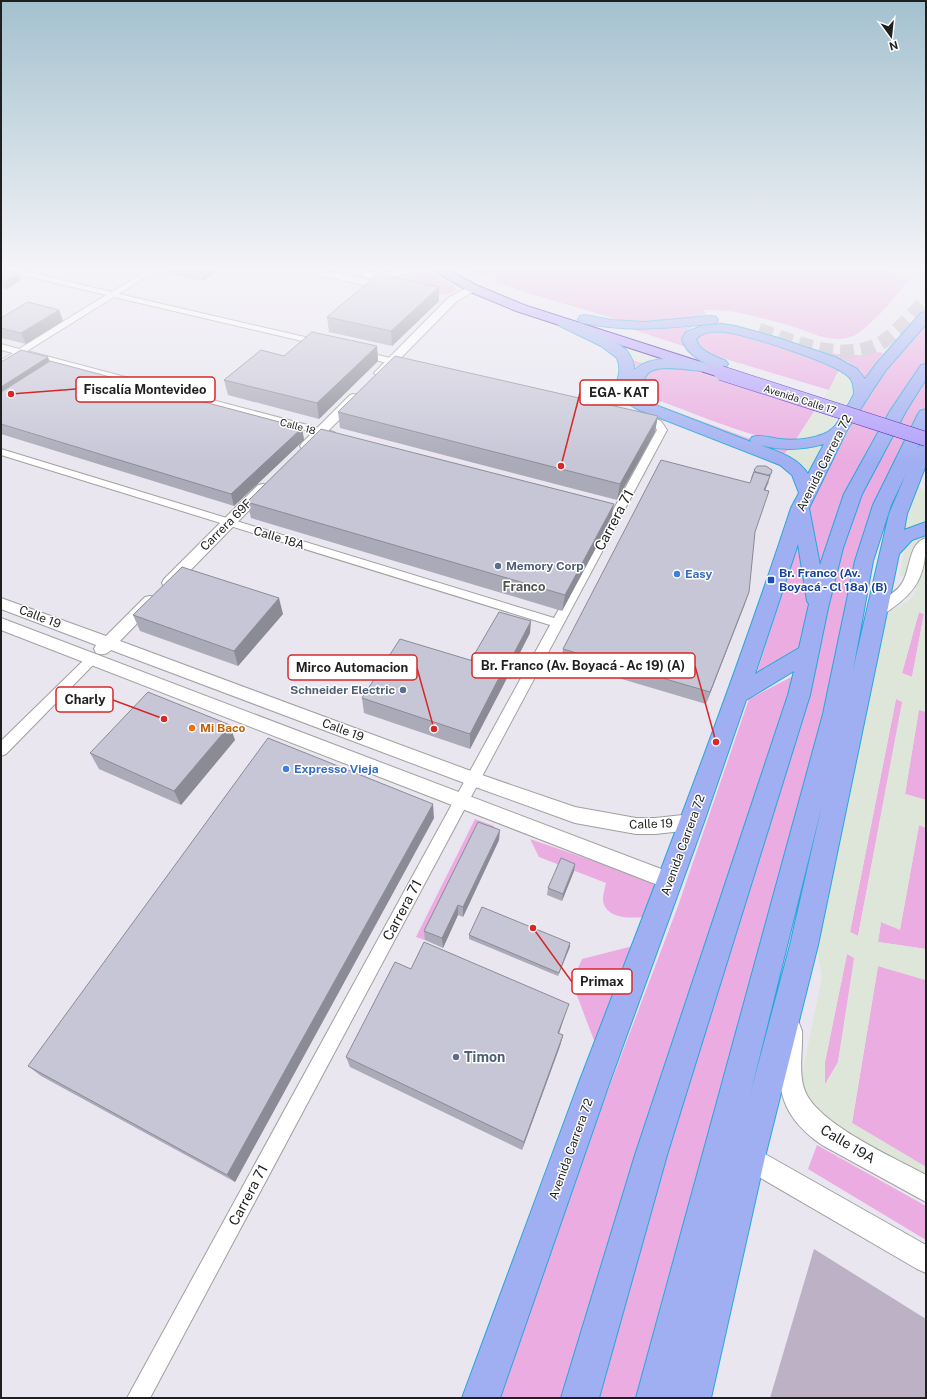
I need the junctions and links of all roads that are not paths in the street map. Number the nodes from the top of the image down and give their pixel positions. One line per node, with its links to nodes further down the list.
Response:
1 (52, 332): 12 (street)
2 (272, 332): 10 (street)
3 (420, 332): 14 (street)
4 (583, 332): 34 (highway)
5 (593, 332): 17 (main road)
6 (622, 332): 18 (main road)
7 (696, 332): 18 (highway)
8 (742, 332): 20 (highway)
9 (912, 332): 20 (highway, Avenida Carrera 72)
10 (326, 345)
11 (1, 347): 12 (street, Calle 18)
12 (20, 352): 15 (street); 24 (street, Calle 18)
13 (355, 352): 14 (street)
14 (392, 361): 16 (street); 24 (street)
15 (1, 364)
16 (415, 366)
17 (700, 367): 18 (main road); 25 (highway)
18 (723, 368): 23 (main road, Avenida Calle 17); 27 (main road, Avenida Calle 17, bridge)
19 (926, 368): 40 (highway)
20 (862, 394): 25 (highway, Avenida Carrera 72)
21 (631, 414): 42 (street, Carrera 71)
22 (926, 414): 45 (highway)
23 (926, 428)
24 (321, 431): 26 (street, Calle 18); 30 (street)
25 (838, 432): 34 (highway, Avenida Carrera 72)
26 (344, 438)
27 (926, 439)
28 (926, 448): 31 (highway)
29 (1, 452): 35 (street, Calle 18A)
30 (299, 453)
31 (918, 464): 33 (highway); 38 (highway)
32 (272, 480): 35 (street, Carrera 69F)
33 (924, 489)
34 (804, 500): 40 (highway); 48 (highway, Avenida Carrera 72)
35 (229, 523): 42 (street, Calle 18A); 44 (street, Carrera 69F)
36 (926, 528): 38 (highway)
37 (926, 543): 41 (street)
38 (890, 552): 41 (highway)
39 (1, 603): 44 (street, Calle 19)
40 (818, 608): 46 (highway)
41 (877, 611): 49 (highway)
42 (558, 622): 51 (street, Carrera 71)
43 (1, 624): 47 (street, Calle 19)
44 (108, 643): 47 (street, Carrera 69F); 51 (street, Calle 19)
45 (846, 650): 49 (highway); 57 (highway)
46 (808, 652): 48 (highway); 63 (highway)
47 (92, 659): 50 (street, Carrera 69F); 52 (street, Calle 19)
48 (736, 696): 53 (highway, Avenida Carrera 72)
49 (858, 698): 55 (highway)
50 (1, 750)
51 (473, 779): 52 (street, Carrera 71); 53 (street, Calle 19)
52 (461, 801): 54 (street, Calle 19); 61 (street, Carrera 71)
53 (692, 822): 54 (highway, Avenida Carrera 72)
54 (670, 881): 62 (highway, Avenida Carrera 72)
55 (787, 1008): 56 (highway); 59 (street, Calle 19A)
56 (776, 1049): 57 (highway); 58 (highway)
57 (733, 1102): 64 (highway)
58 (749, 1157): 60 (street); 65 (highway)
59 (926, 1189)
60 (926, 1260)
61 (138, 1398)
62 (481, 1398)
63 (580, 1398)
64 (655, 1398)
65 (692, 1398)

